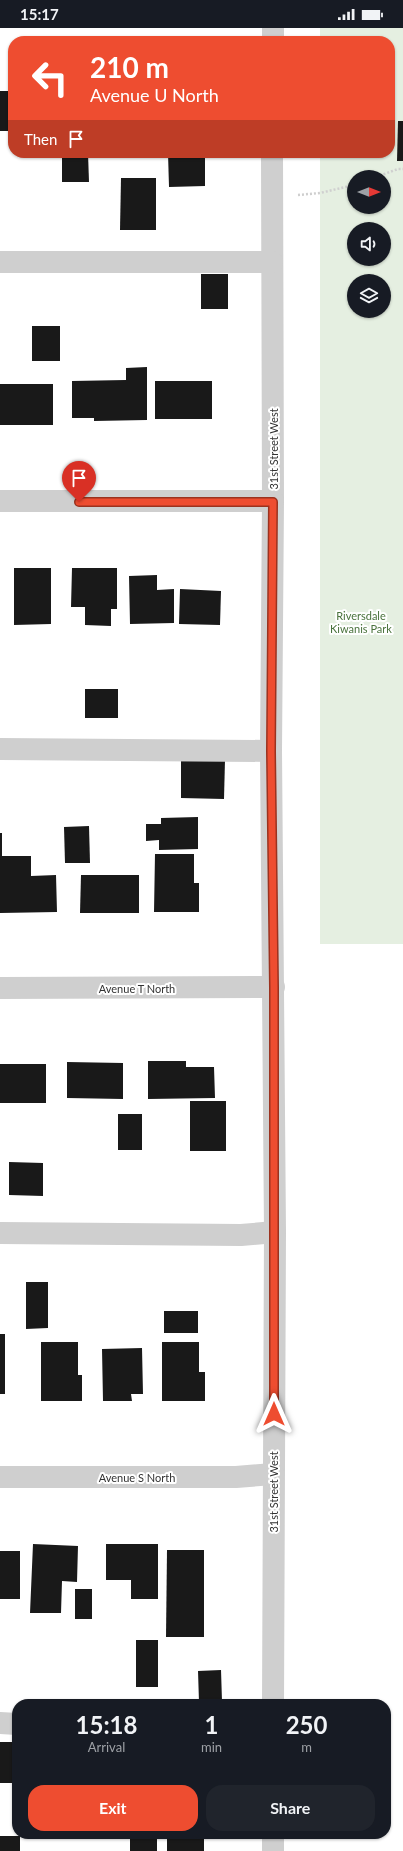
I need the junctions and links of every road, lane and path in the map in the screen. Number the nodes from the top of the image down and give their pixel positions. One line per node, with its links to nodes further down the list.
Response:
1 (272, 158): 5 (street, 31st Street West)
2 (403, 169): 3 (path)
3 (391, 172)
4 (347, 187): 5 (path)
5 (272, 196): 7 (street, 31st Street West)
6 (0, 262): 7 (street)
7 (272, 262): 9 (street, 31st Street West)
8 (0, 502): 9 (street)
9 (273, 502): 11 (street, 31st Street West)
10 (0, 749): 11 (street)
11 (271, 751): 12 (street, 31st Street West)
12 (274, 987): 13 (street, Avenue T North); 14 (street, 31st Street West)
13 (0, 988)
14 (275, 1232): 15 (street); 16 (street, 31st Street West)
15 (0, 1233)
16 (273, 1474): 17 (street, Avenue S North); 18 (street, 31st Street West)
17 (0, 1477)
18 (272, 1699)
19 (0, 1724): 20 (street)
20 (12, 1724)
21 (273, 1839): 22 (street)
22 (273, 1851)

